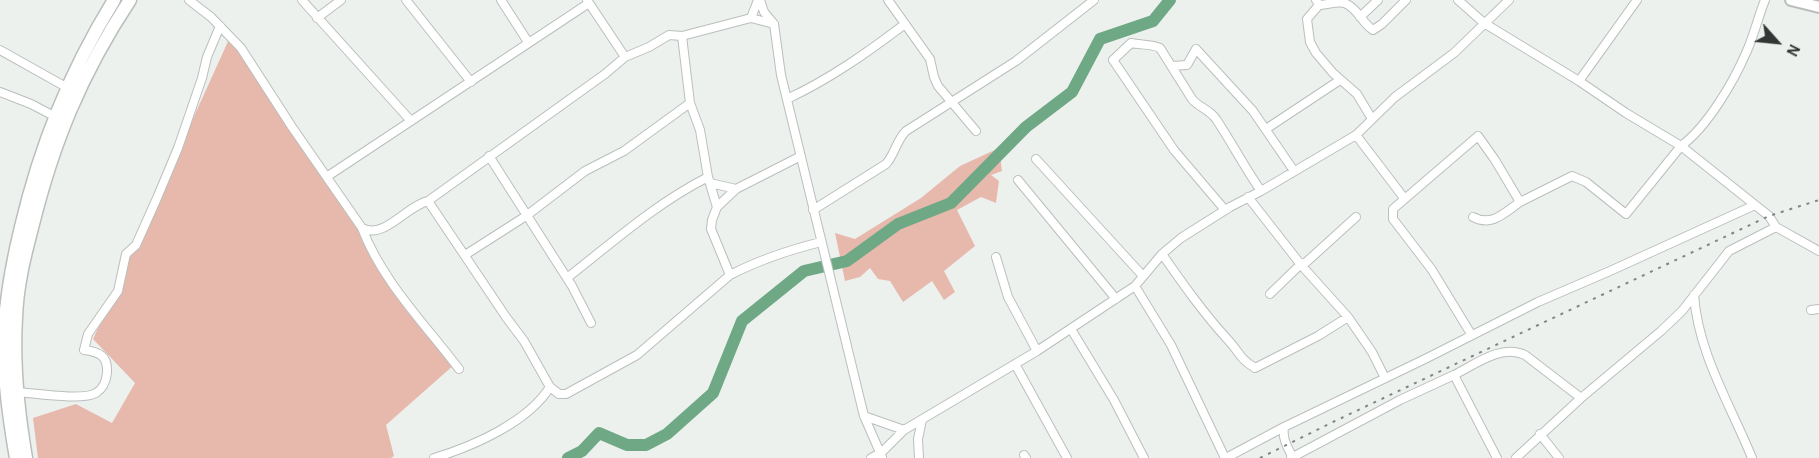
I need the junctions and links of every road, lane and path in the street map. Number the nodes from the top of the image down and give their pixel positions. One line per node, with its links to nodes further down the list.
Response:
1 (114, 0): 36 (main road)
2 (130, 0): 96 (main road)
3 (189, 0): 27 (street)
4 (302, 0): 22 (street)
5 (340, 0): 22 (street)
6 (406, 0): 35 (street)
7 (501, 0): 29 (street)
8 (759, 0): 23 (street); 25 (street)
9 (888, 0): 26 (street)
10 (1094, 0): 39 (street)
11 (1378, 0): 21 (street)
12 (1406, 0): 21 (street)
13 (1458, 0): 24 (street)
14 (1509, 0): 24 (street)
15 (1637, 0): 34 (street)
16 (1765, 0): 47 (street)
17 (1791, 0): 20 (street)
18 (589, 2): 29 (street); 31 (street)
19 (1317, 2): 21 (street); 33 (street)
20 (1819, 8)
21 (1360, 17)
22 (317, 18): 43 (street)
23 (751, 18): 25 (street); 28 (street)
24 (1484, 23): 34 (street); 42 (street)
25 (774, 24): 38 (street)
26 (906, 24): 38 (street); 39 (street)
27 (220, 26): 52 (street); 96 (street)
28 (682, 36): 31 (street); 40 (street)
29 (528, 42): 35 (street)
30 (0, 50): 36 (street)
31 (625, 57): 48 (street)
32 (1172, 66): 44 (street); 56 (street); 64 (street)
33 (1340, 80): 42 (street); 44 (street)
34 (1579, 81): 47 (street)
35 (471, 82): 43 (street)
36 (66, 87): 41 (main road)
37 (0, 92): 41 (street)
38 (787, 99): 49 (street)
39 (952, 102): 45 (street); 63 (street)
40 (690, 103): 53 (street); 65 (street)
41 (54, 116): 86 (main road)
42 (1372, 119): 46 (street)
43 (411, 120): 52 (street)
44 (1266, 129): 51 (street)
45 (976, 131)
46 (1356, 135): 51 (street); 58 (street)
47 (1681, 146): 60 (street); 61 (street)
48 (489, 156): 59 (street); 65 (street)
49 (801, 156): 55 (street); 63 (street)
50 (1036, 159): 77 (street)
51 (1294, 171): 56 (street)
52 (327, 176): 69 (street)
53 (709, 180): 55 (street); 62 (street); 78 (street)
54 (1018, 180): 82 (street)
55 (736, 189): 62 (street)
56 (1261, 191): 57 (street)
57 (1248, 197): 64 (street); 75 (street)
58 (1404, 198): 60 (street); 89 (street)
59 (428, 201): 69 (street); 73 (street)
60 (1520, 202): 67 (street)
61 (1755, 205): 68 (street); 89 (street)
62 (717, 207): 76 (street)
63 (813, 210): 70 (street)
64 (1226, 210): 72 (street)
65 (526, 216): 73 (street); 78 (street)
66 (1356, 217): 75 (street)
67 (1473, 217)
68 (1776, 227): 71 (street); 81 (street)
69 (362, 228): 92 (street)
70 (821, 242): 76 (street); 98 (street)
71 (1819, 251)
72 (1162, 254): 77 (street); 85 (street)
73 (465, 255): 95 (street)
74 (996, 257): 90 (street)
75 (1302, 264): 80 (street); 85 (street)
76 (729, 275): 95 (street)
77 (1143, 276): 79 (street)
78 (567, 278): 87 (street)
79 (1134, 286): 82 (street); 111 (street)
80 (1270, 294)
81 (1694, 295): 83 (street); 84 (street)
82 (1116, 299): 88 (street)
83 (1682, 311): 84 (street); 97 (street)
84 (1695, 316): 116 (street)
85 (1348, 317): 94 (street)
86 (3, 322): 96 (main road)
87 (591, 323)
88 (1071, 329): 90 (street); 110 (street)
89 (1472, 334): 94 (street)
90 (1037, 351): 91 (street)
91 (1015, 364): 99 (street); 109 (street)
92 (459, 369)
93 (1454, 375): 97 (street); 112 (street); 113 (street)
94 (1385, 378): 100 (street)
95 (550, 387): 106 (street)
96 (8, 390): 104 (main road); 105 (main road)
97 (1581, 398): 102 (street)
98 (864, 416): 101 (street); 103 (street)
99 (922, 420): 101 (street); 108 (street)
100 (1284, 427): 111 (street); 112 (street)
101 (904, 430): 103 (street)
102 (1540, 434): 114 (street); 115 (street)
103 (881, 455): 107 (street)
104 (16, 458)
105 (26, 458)
106 (435, 458)
107 (871, 458)
108 (919, 458)
109 (1066, 458)
110 (1144, 458)
111 (1225, 458)
112 (1292, 458)
113 (1497, 458)
114 (1516, 458)
115 (1559, 458)
116 (1752, 458)

